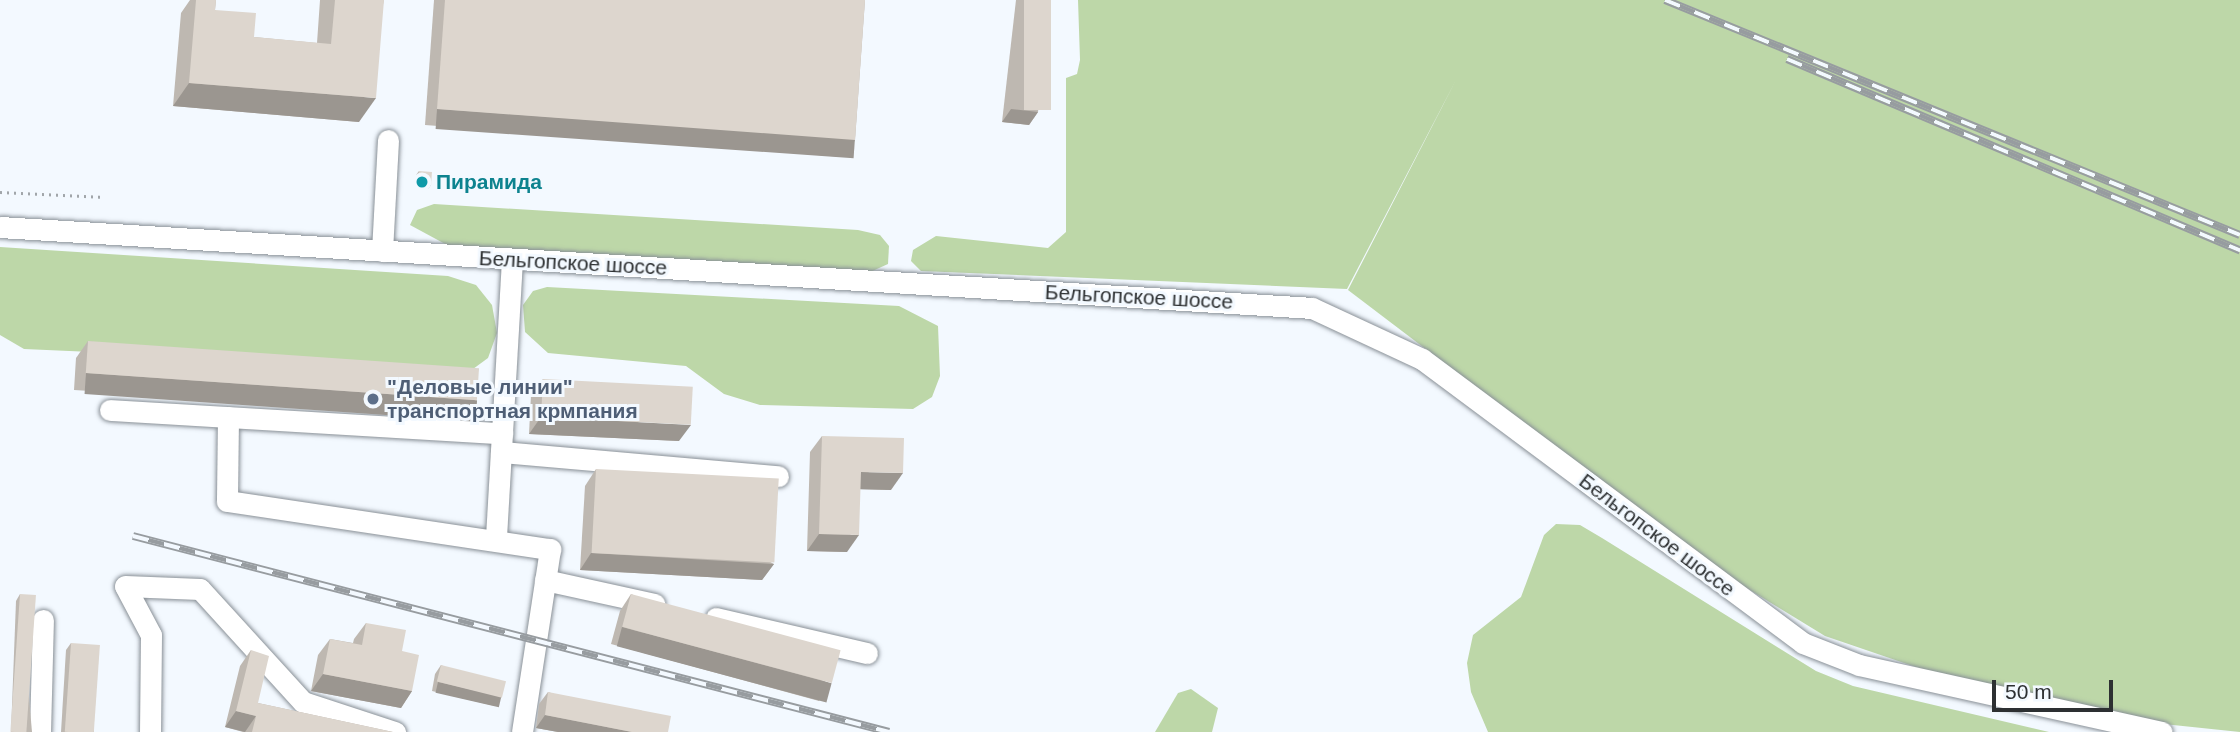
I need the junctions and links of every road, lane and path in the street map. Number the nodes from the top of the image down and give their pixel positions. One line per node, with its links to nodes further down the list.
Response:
1 (388, 140): 5 (street)
2 (0, 192): 3 (path)
3 (105, 197)
4 (0, 227): 5 (street, Бельгопское шоссе)
5 (382, 251): 6 (street, Бельгопское шоссе)
6 (512, 260): 9 (street); 19 (street, Бельгопское шоссе)
7 (110, 410): 8 (street)
8 (228, 417): 9 (street); 11 (street)
9 (501, 443): 10 (street); 11 (street)
10 (778, 476)
11 (496, 537): 12 (street)
12 (545, 580): 14 (street); 18 (street)
13 (43, 620): 15 (street)
14 (867, 653)
15 (40, 732)
16 (150, 732): 17 (street)
17 (395, 732)
18 (522, 732)
19 (2162, 732)

